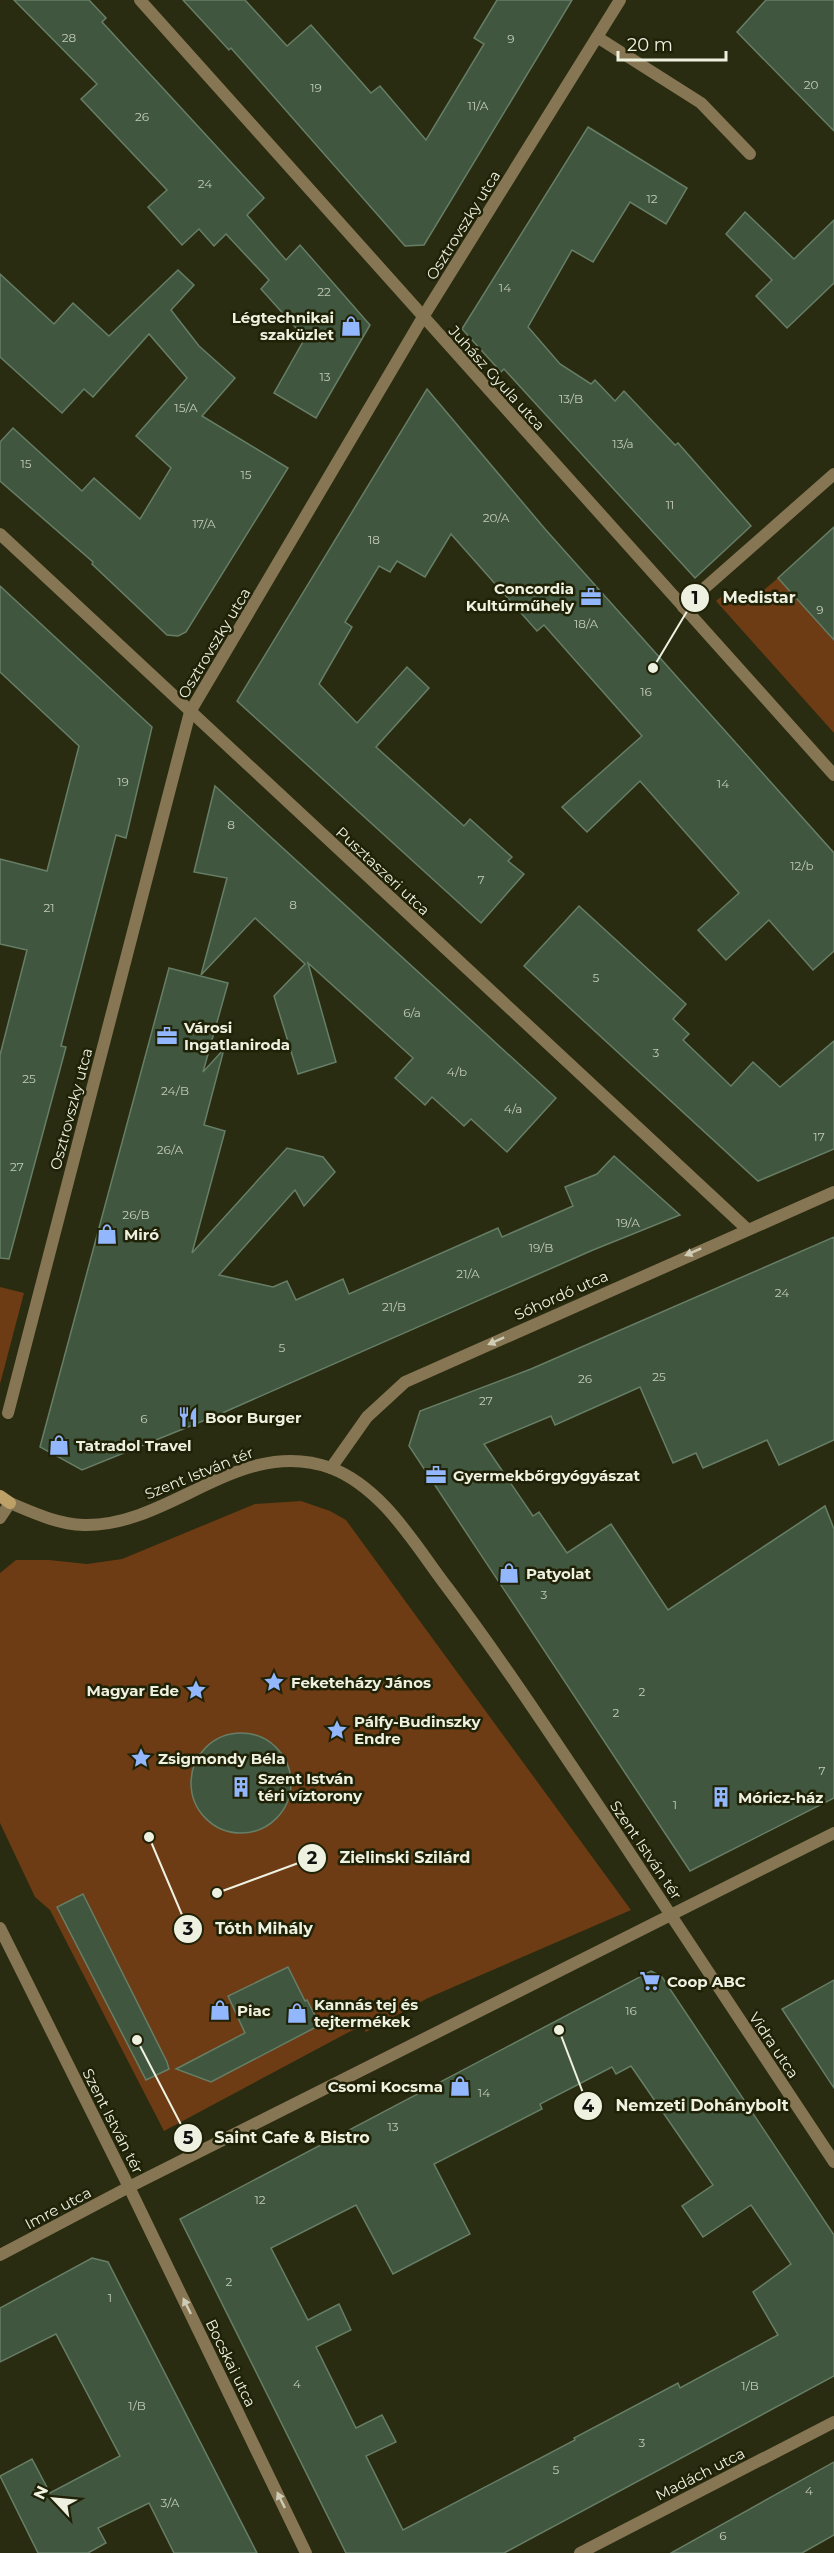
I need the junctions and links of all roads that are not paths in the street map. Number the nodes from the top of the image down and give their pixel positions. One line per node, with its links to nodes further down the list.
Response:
1 (140, 0): 5 (street, Juhász Gyula utca)
2 (620, 0): 3 (street, Osztrovszky utca)
3 (597, 37): 4 (street); 5 (street, Osztrovszky utca)
4 (750, 154)
5 (423, 317): 8 (street, Juhász Gyula utca); 9 (street, Osztrovszky utca)
6 (834, 474): 8 (street)
7 (0, 534): 9 (street, Pusztaszeri utca)
8 (683, 607): 10 (street, Juhász Gyula utca)
9 (190, 712): 12 (street, Pusztaszeri utca); 13 (street, Osztrovszky utca)
10 (834, 775)
11 (834, 1191): 12 (street, Sóhordó utca)
12 (747, 1228): 14 (street, Sóhordó utca, one-way to 14)
13 (8, 1413)
14 (331, 1468): 15 (street, Szent István tér); 18 (street, Szent István tér)
15 (5, 1499): 16 (street, Szent István tér)
16 (0, 1518)
17 (834, 1833): 18 (street)
18 (670, 1914): 20 (street, Vidra utca); 21 (street, Szent István tér)
19 (0, 1928): 21 (street, Szent István tér)
20 (834, 2162)
21 (129, 2187): 22 (street, Imre utca); 24 (street, Bocskai utca, one-way to 21)
22 (0, 2255)
23 (834, 2422): 25 (street, Madách utca)
24 (306, 2553)
25 (580, 2553)

